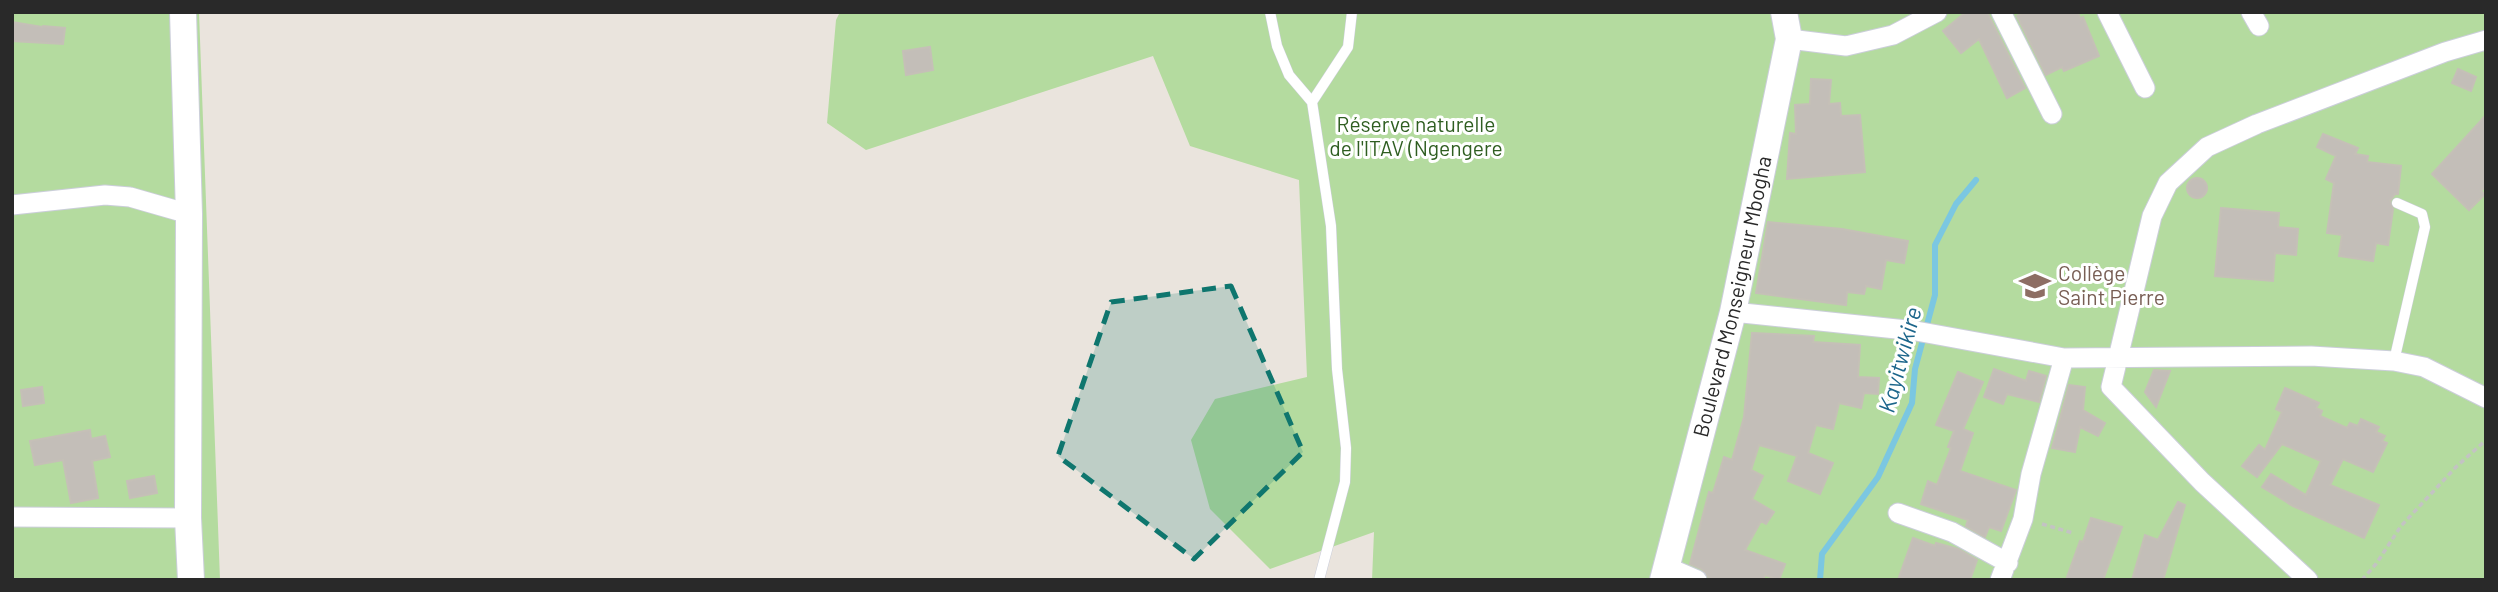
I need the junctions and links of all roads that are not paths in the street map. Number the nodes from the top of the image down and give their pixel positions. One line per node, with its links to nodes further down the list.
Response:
1 (183, 12): 15 (street)
2 (1270, 12): 11 (lane)
3 (1352, 12): 11 (lane)
4 (1784, 12): 8 (street, Boulevard Monseigneur Mbogha)
5 (1937, 12): 8 (street)
6 (2001, 12): 12 (street)
7 (2107, 12): 10 (street)
8 (1789, 39): 16 (street, Boulevard Monseigneur Mbogha)
9 (2486, 40): 18 (street)
10 (2145, 88)
11 (1312, 102): 27 (lane)
12 (2052, 114)
13 (2397, 203): 19 (lane)
14 (12, 205): 15 (street)
15 (190, 215): 23 (street)
16 (1733, 312): 17 (street); 25 (street, Boulevard Monseigneur Mbogha)
17 (2064, 358): 18 (street); 24 (street)
18 (2116, 358): 19 (street); 29 (street)
19 (2394, 361): 20 (street)
20 (2486, 398)
21 (1898, 513): 24 (street)
22 (12, 517): 23 (street)
23 (188, 518): 26 (street)
24 (2004, 571)
25 (1665, 573): 28 (street)
26 (191, 580)
27 (1319, 580)
28 (1697, 580)
29 (2308, 580)

